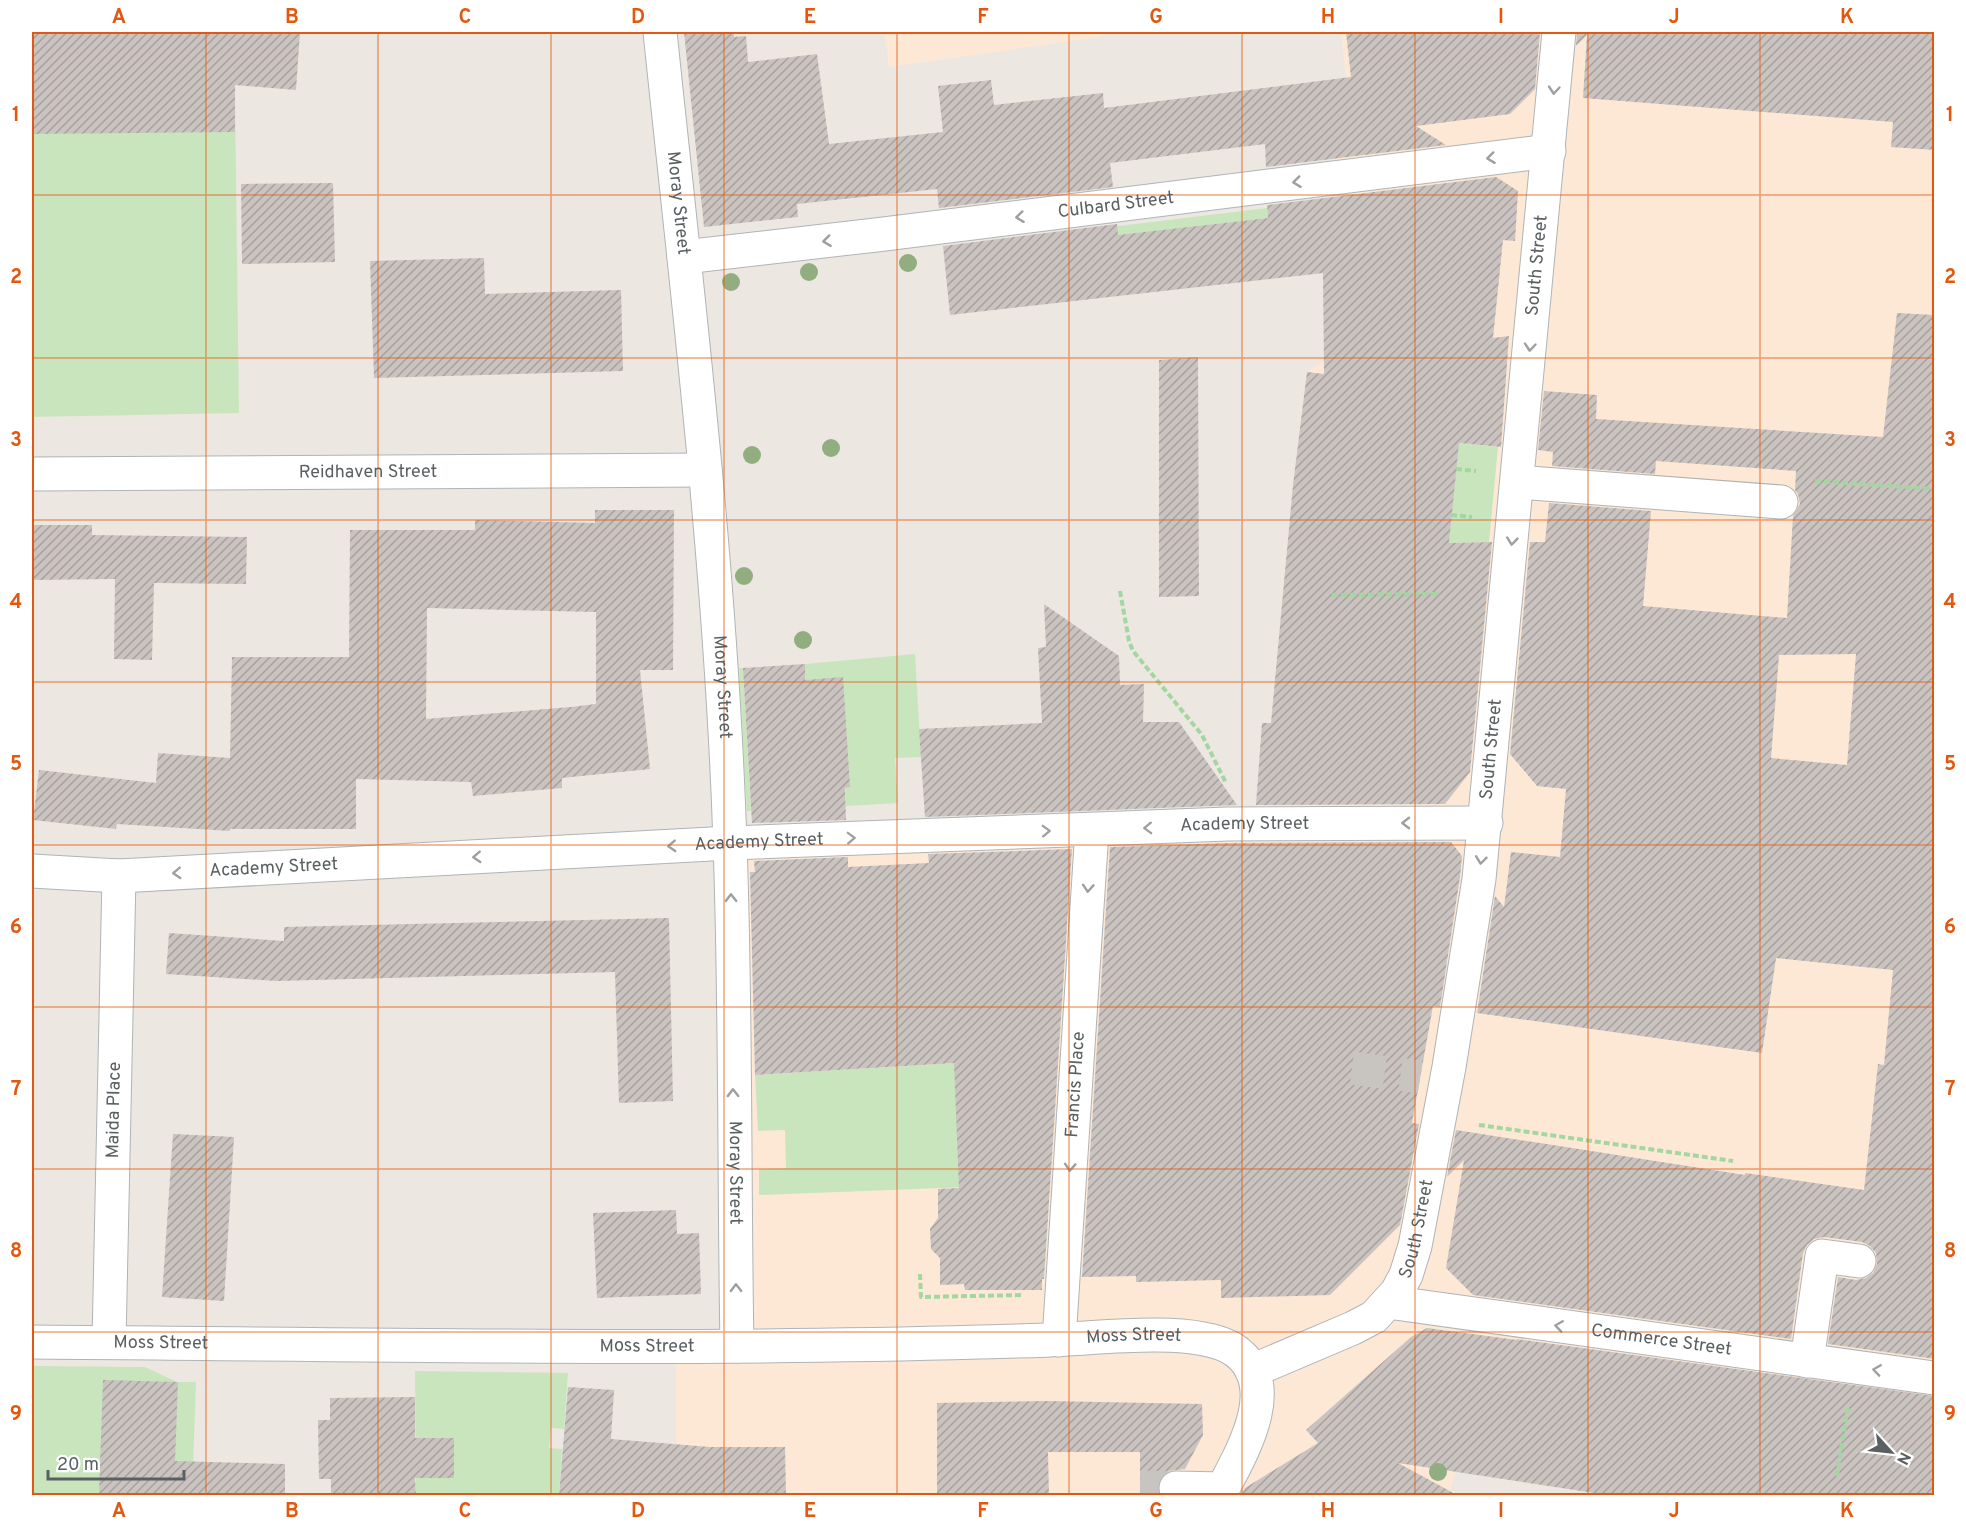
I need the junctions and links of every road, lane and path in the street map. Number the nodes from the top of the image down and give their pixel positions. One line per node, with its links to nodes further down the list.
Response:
1 (660, 32): 4 (street, Moray Street)
2 (1559, 32): 3 (street, South Street, one-way to 3)
3 (1549, 151): 4 (street, Culbard Street, one-way to 4); 7 (street, South Street, one-way to 7)
4 (684, 257): 5 (street, Moray Street)
5 (705, 470): 6 (street, Reidhaven Street); 15 (street, Moray Street)
6 (32, 474)
7 (1518, 482): 8 (street); 12 (street, South Street, one-way to 12)
8 (1781, 502)
9 (1120, 591): 13 (path)
10 (1437, 594): 11 (path)
11 (1332, 595)
12 (1486, 823): 13 (street, Academy Street, one-way to 13); 18 (street, South Street, one-way to 18)
13 (1228, 824): 14 (street, Academy Street, one-way to 14)
14 (1092, 830): 15 (street, Academy Street, one-way to 14); 24 (street, Francis Place, one-way to 24)
15 (730, 843): 17 (street, Academy Street, one-way to 17); 27 (street, Moray Street, one-way to 15)
16 (32, 871): 17 (street, Academy Street)
17 (119, 876): 26 (street, Maida Place)
18 (1440, 1119): 19 (path); 23 (street, South Street)
19 (1733, 1161)
20 (1859, 1260): 28 (street)
21 (920, 1274): 22 (path)
22 (1033, 1295)
23 (1388, 1302): 28 (street, Commerce Street, one-way to 23); 30 (street, South Street)
24 (1059, 1340): 27 (street, Moss Street); 30 (street, Moss Street)
25 (32, 1342): 26 (street, Moss Street)
26 (109, 1342): 27 (street, Moss Street)
27 (737, 1346)
28 (1807, 1361): 29 (street, Commerce Street)
29 (1854, 1367): 31 (street, Commerce Street, one-way to 29); 32 (path)
30 (1252, 1371): 34 (street)
31 (1935, 1378)
32 (1838, 1476)
33 (1176, 1488): 34 (street)
34 (1220, 1492)

